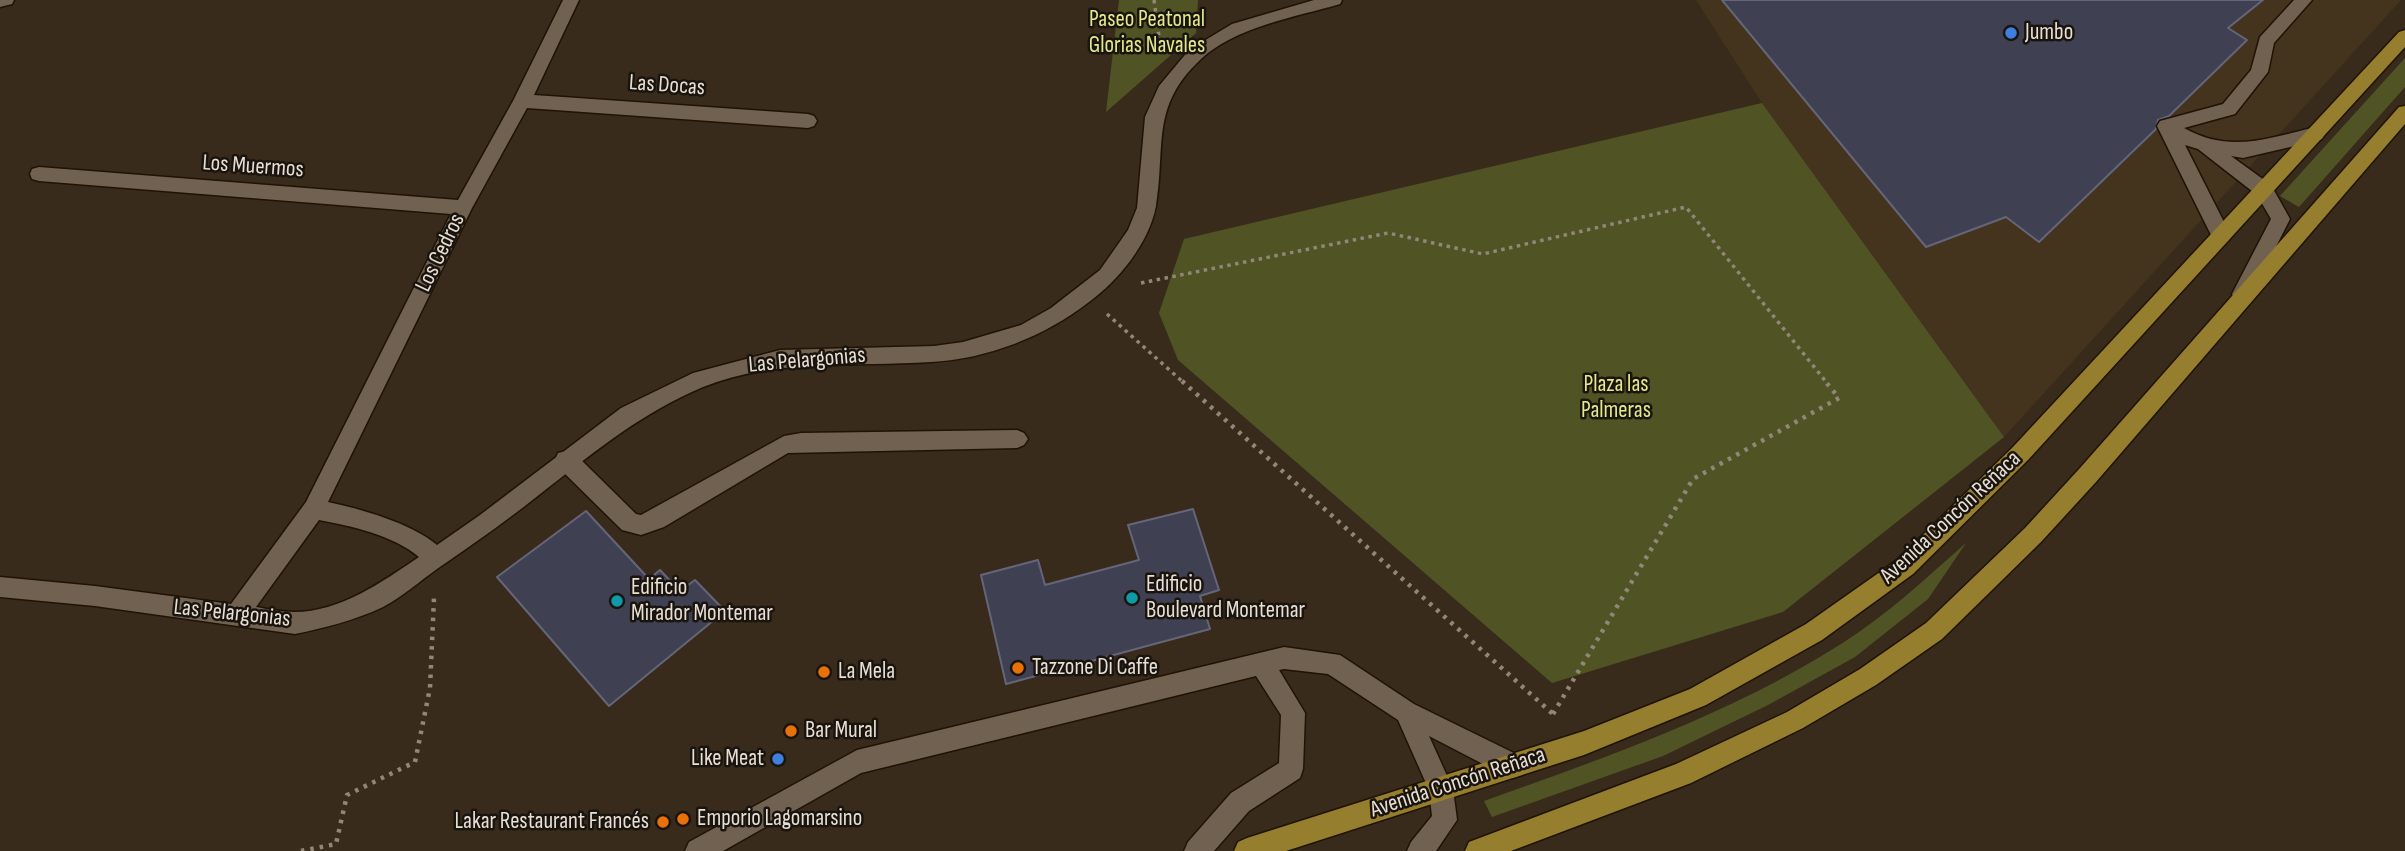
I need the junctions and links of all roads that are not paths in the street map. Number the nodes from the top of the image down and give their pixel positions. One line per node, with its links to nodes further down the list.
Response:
1 (6, 0): 5 (street)
2 (571, 0): 7 (street, Los Cedros)
3 (1334, 0): 19 (street, Las Pelargonias)
4 (2304, 0): 10 (street)
5 (0, 1)
6 (2405, 36): 11 (main road, Avenida Concón Reñaca)
7 (522, 101): 9 (street, Las Docas); 15 (street, Los Cedros)
8 (2405, 112): 17 (main road)
9 (808, 121)
10 (2166, 126): 12 (street); 16 (street)
11 (2316, 134): 12 (street); 14 (main road, Avenida Concón Reñaca)
12 (2202, 143): 14 (street)
13 (39, 174): 15 (street, Los Muermos)
14 (2264, 190): 16 (main road, Avenida Concón Reñaca); 17 (street)
15 (463, 208): 20 (street, Los Cedros)
16 (2221, 236): 26 (main road, Avenida Concón Reñaca)
17 (2236, 306): 32 (main road)
18 (1017, 439): 19 (street)
19 (566, 460): 21 (street, Las Pelargonias)
20 (314, 509): 21 (street); 23 (street, Los Cedros)
21 (436, 558): 23 (street, Las Pelargonias)
22 (0, 587): 23 (street, Las Pelargonias)
23 (234, 617)
24 (1262, 664): 25 (street); 28 (street); 29 (street)
25 (1406, 712): 26 (street); 27 (street)
26 (1513, 766): 27 (main road, Avenida Concón Reñaca)
27 (1441, 789): 30 (main road, Avenida Concón Reñaca); 31 (street)
28 (698, 851)
29 (1197, 851)
30 (1247, 851)
31 (1420, 851)
32 (1478, 851)

